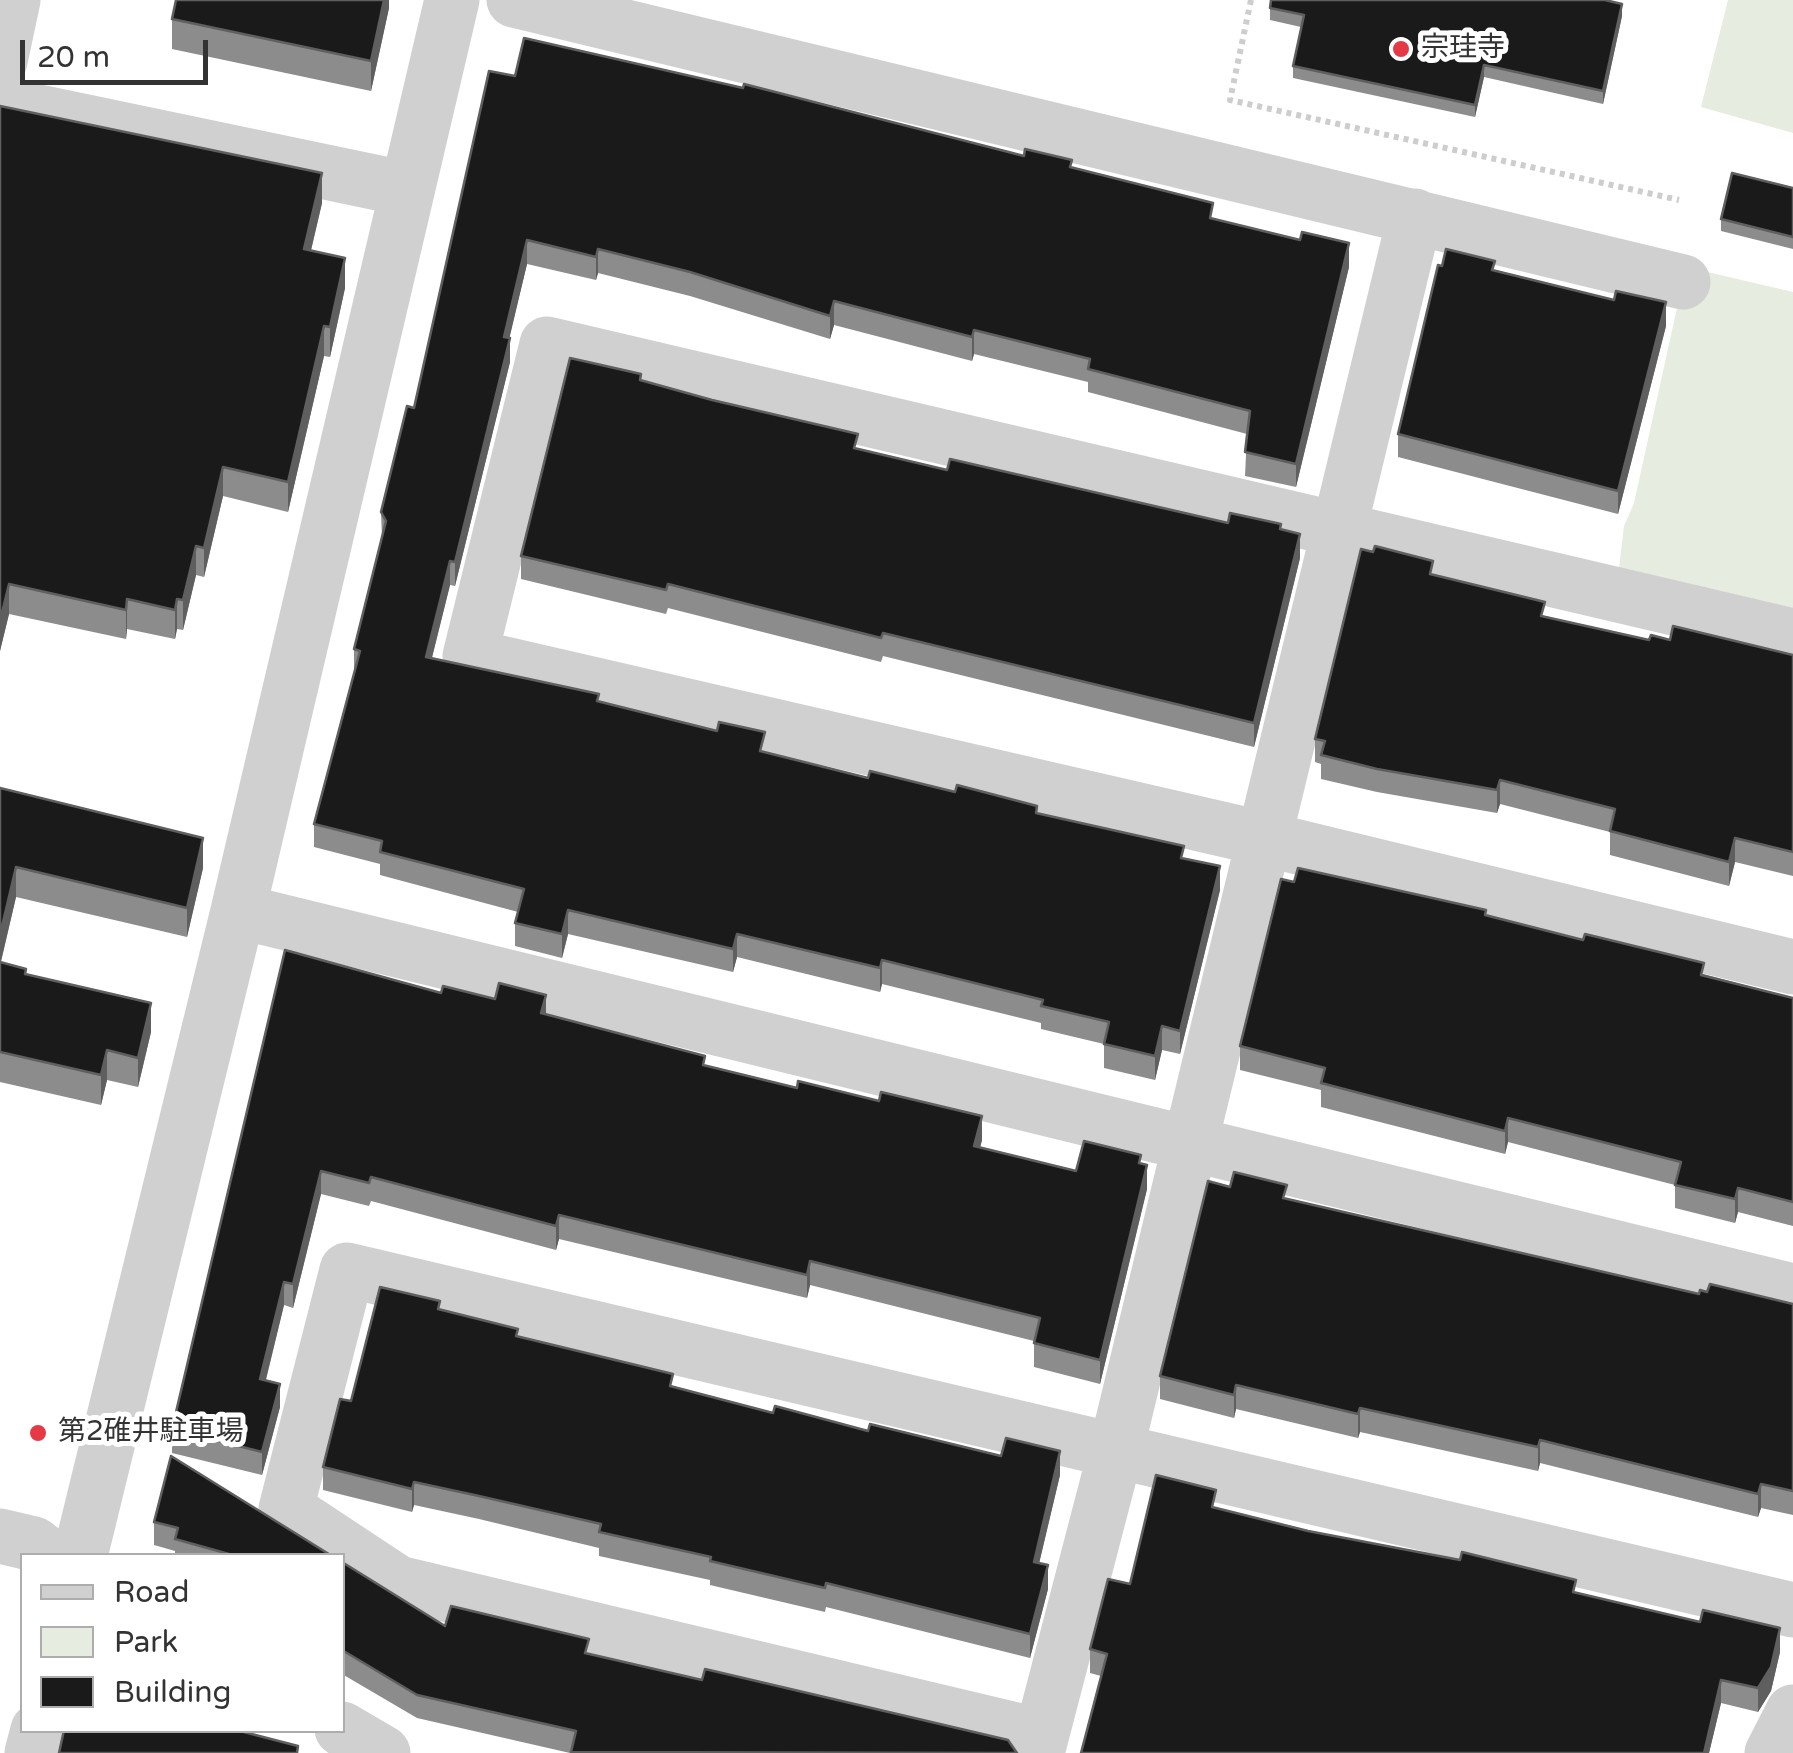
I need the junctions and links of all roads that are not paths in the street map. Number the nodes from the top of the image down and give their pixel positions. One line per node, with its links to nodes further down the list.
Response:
1 (13, 0): 4 (street)
2 (452, 0): 6 (street)
3 (514, 0): 7 (street)
4 (0, 62)
5 (0, 104): 6 (street)
6 (407, 190): 12 (street)
7 (1414, 216): 8 (street); 9 (street)
8 (1683, 282)
9 (1341, 528): 10 (street); 11 (street); 11 (street)
10 (1793, 636)
11 (1265, 839): 13 (street); 14 (street)
12 (238, 912): 14 (street); 19 (street)
13 (1793, 967)
14 (1188, 1146): 15 (street); 16 (street)
15 (1793, 1291)
16 (1115, 1454): 20 (street); 23 (street); 23 (street)
17 (0, 1536): 18 (street)
18 (45, 1553)
19 (81, 1553)
20 (1793, 1610)
21 (1793, 1712): 25 (street)
22 (345, 1731): 24 (street)
23 (1039, 1744)
24 (383, 1753)
25 (1772, 1753)

